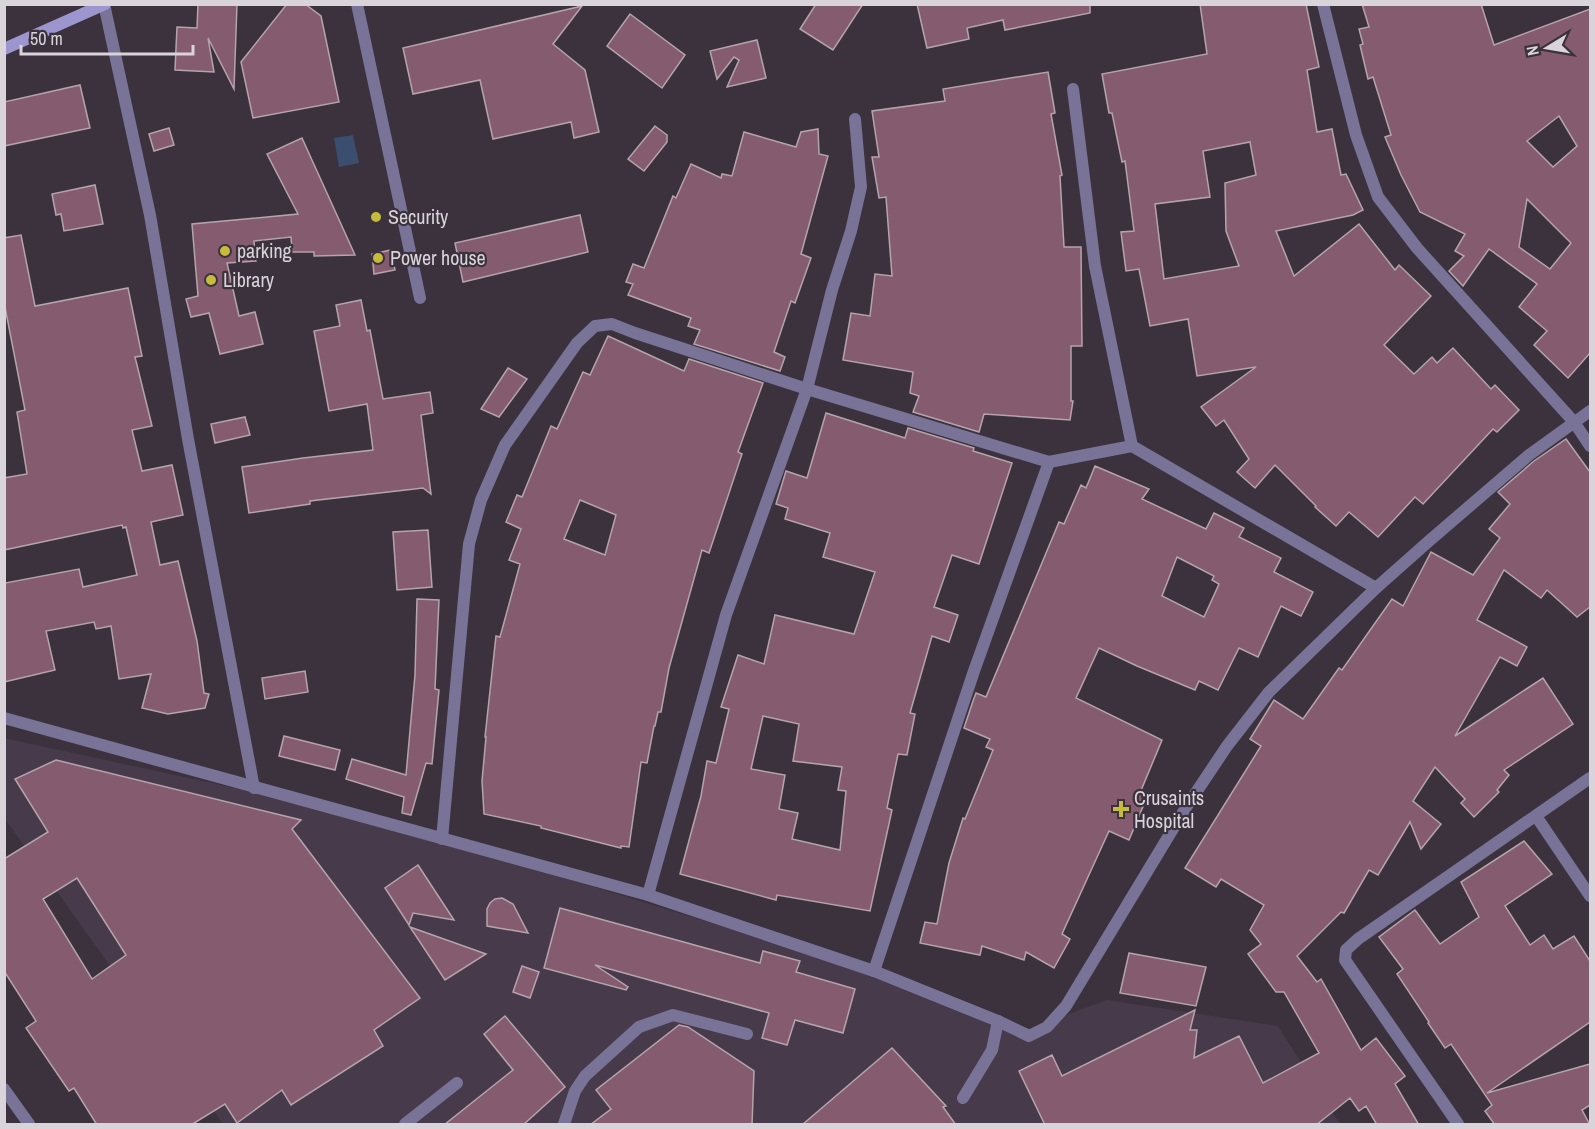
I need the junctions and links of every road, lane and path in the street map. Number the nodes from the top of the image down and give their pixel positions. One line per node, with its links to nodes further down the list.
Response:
1 (357, 4): 7 (street)
2 (1323, 4): 10 (street)
3 (104, 5): 4 (main road); 17 (street)
4 (4, 49)
5 (1073, 89): 11 (street)
6 (855, 119): 8 (street)
7 (420, 298)
8 (807, 389): 13 (street); 19 (street); 20 (street)
9 (1590, 411): 10 (street)
10 (1574, 422): 12 (street); 14 (street)
11 (1132, 446): 13 (street); 14 (street)
12 (1590, 446)
13 (1050, 462): 22 (street)
14 (1376, 588): 23 (street)
15 (4, 718): 17 (street)
16 (1590, 778): 18 (street)
17 (254, 788): 19 (street)
18 (1536, 816): 21 (street); 31 (street)
19 (442, 838): 20 (street)
20 (648, 895): 22 (street)
21 (1590, 896)
22 (874, 971): 23 (street)
23 (998, 1021): 27 (street)
24 (747, 1034): 30 (street)
25 (457, 1083): 29 (street)
26 (4, 1089): 28 (street)
27 (963, 1098)
28 (29, 1125)
29 (405, 1125)
30 (564, 1125)
31 (1458, 1125)

